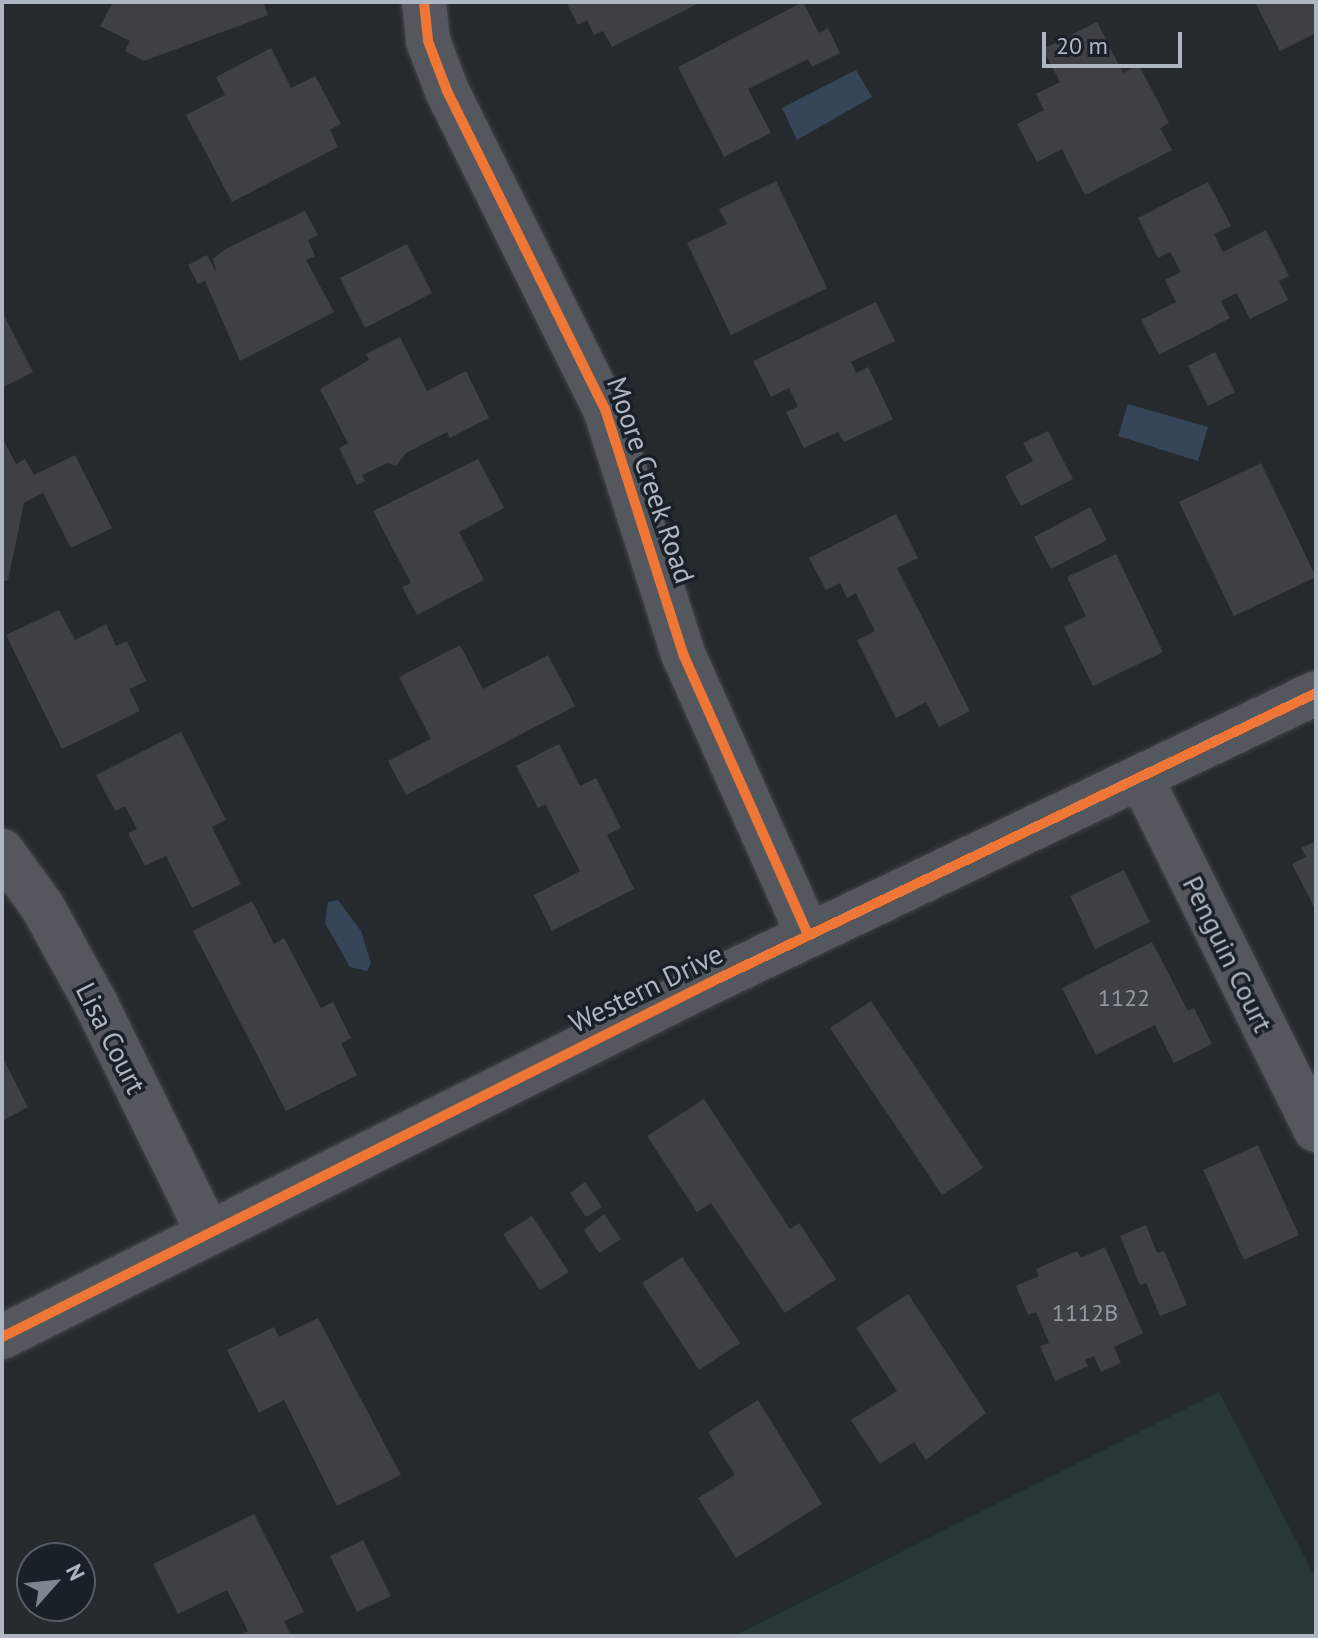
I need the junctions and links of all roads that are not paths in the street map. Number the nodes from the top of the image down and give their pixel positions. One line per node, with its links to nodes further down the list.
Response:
1 (424, 2): 5 (street, Moore Creek Road)
2 (1316, 693): 3 (street, Western Drive)
3 (1141, 778): 5 (street, Western Drive); 6 (street, Penguin Court)
4 (2, 851): 7 (street, Lisa Court)
5 (808, 935): 7 (street, Western Drive)
6 (1316, 1130)
7 (208, 1233): 8 (street, Western Drive)
8 (2, 1337)

